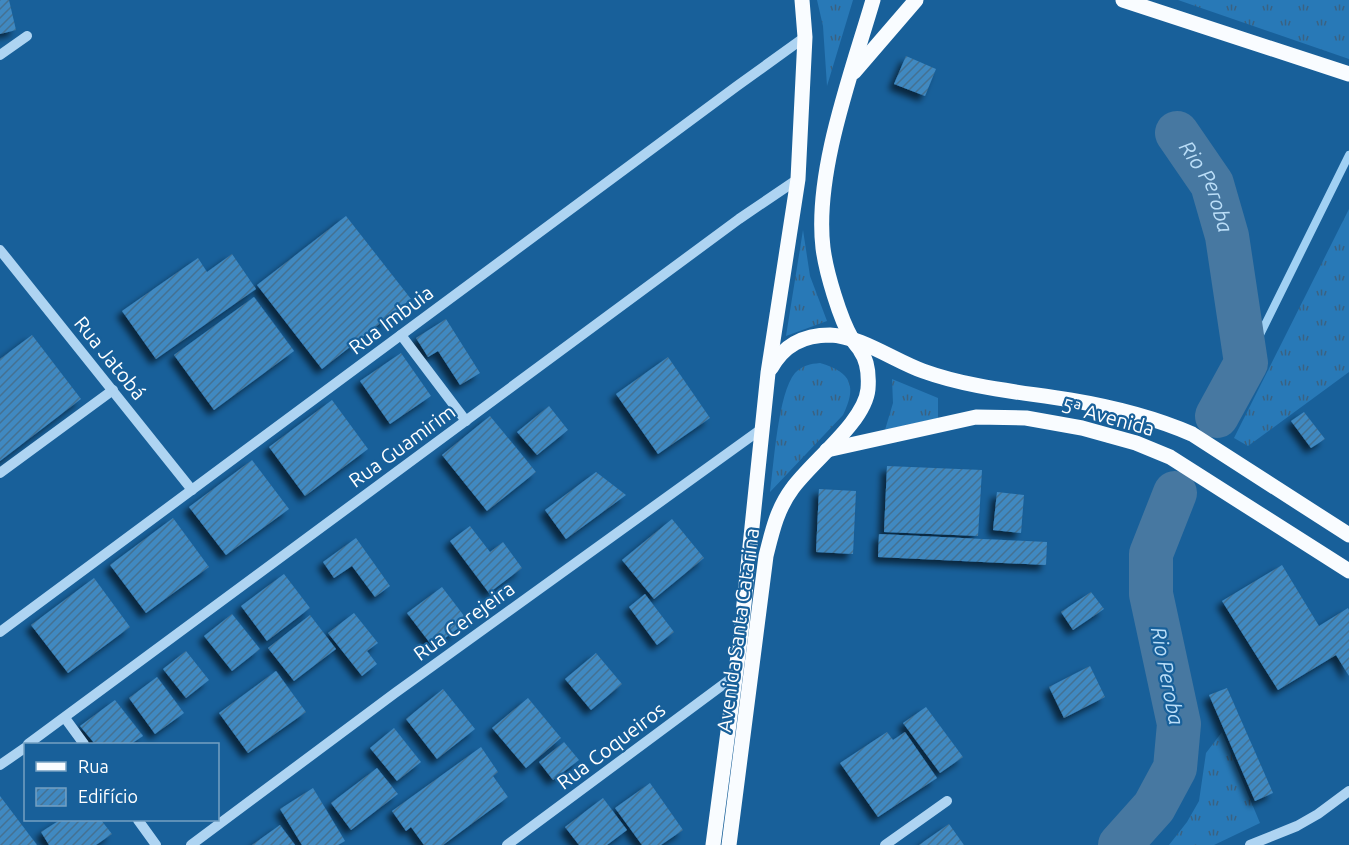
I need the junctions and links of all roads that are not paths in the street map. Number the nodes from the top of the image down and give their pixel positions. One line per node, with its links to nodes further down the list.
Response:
1 (802, 0): 6 (main road, Avenida Santa Catarina)
2 (873, 0): 9 (main road, Avenida Santa Catarina)
3 (916, 0): 9 (main road)
4 (1123, 0): 8 (main road)
5 (27, 36): 7 (street)
6 (806, 37): 10 (main road, Avenida Santa Catarina); 12 (street, Rua Imbuia)
7 (0, 55)
8 (1349, 74)
9 (850, 77): 13 (main road, Avenida Santa Catarina)
10 (798, 179): 14 (main road, Avenida Santa Catarina); 16 (street, Rua Guamirim)
11 (0, 250): 15 (street, Rua Jatobá)
12 (401, 335): 16 (street); 20 (street, Rua Imbuia)
13 (852, 339): 14 (main road, 5ª Avenida); 18 (main road, Avenida Santa Catarina); 21 (main road, 5ª Avenida)
14 (768, 373): 17 (main road, Avenida Santa Catarina)
15 (112, 390): 19 (street); 20 (street, Rua Jatobá)
16 (466, 421): 25 (street, Rua Guamirim)
17 (760, 430): 24 (main road, Avenida Santa Catarina); 34 (street, Rua Cerejeira)
18 (826, 450): 22 (main road, 5ª Avenida); 37 (main road, Avenida Santa Catarina)
19 (0, 473)
20 (192, 490): 23 (street, Rua Imbuia)
21 (1349, 535)
22 (1349, 571)
23 (0, 632)
24 (736, 675): 35 (street, Rua Coqueiros); 36 (main road, Avenida Santa Catarina)
25 (65, 718): 26 (street, Rua Guamirim); 27 (street)
26 (31, 743)
27 (83, 743)
28 (24, 748): 29 (street, Rua Guamirim)
29 (0, 765)
30 (1349, 791): 39 (street)
31 (947, 801): 38 (street)
32 (139, 821): 33 (street)
33 (156, 845)
34 (191, 845)
35 (507, 845)
36 (713, 845)
37 (729, 845)
38 (885, 845)
39 (1250, 845)

